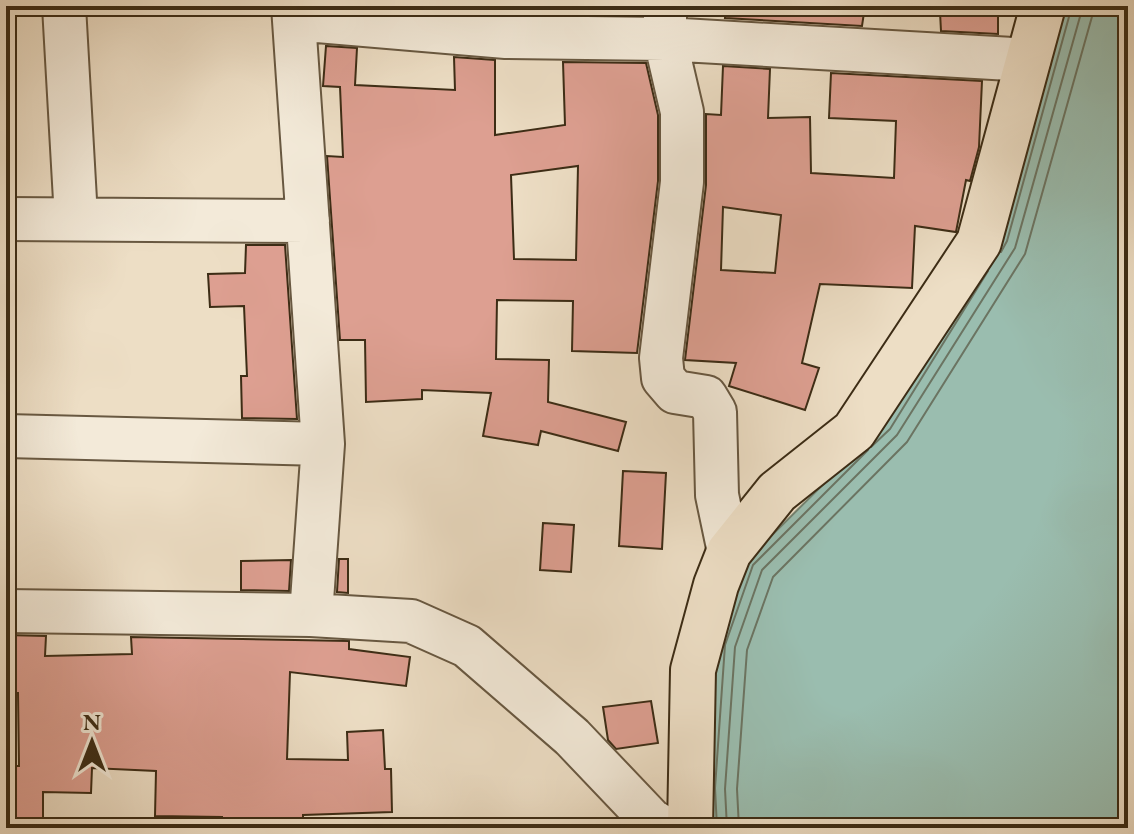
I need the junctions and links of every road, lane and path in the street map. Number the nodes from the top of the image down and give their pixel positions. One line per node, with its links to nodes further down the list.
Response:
1 (64, 6): 7 (street)
2 (1043, 6): 6 (main road)
3 (293, 13): 4 (street); 9 (street)
4 (508, 21): 5 (street)
5 (665, 22): 6 (street); 12 (street)
6 (1029, 60): 12 (main road)
7 (76, 218): 8 (street); 9 (street)
8 (6, 219)
9 (308, 221): 11 (street)
10 (6, 436): 11 (street)
11 (323, 444): 14 (street)
12 (729, 552): 16 (main road)
13 (6, 611): 14 (street)
14 (311, 615): 15 (street)
15 (664, 828)
16 (690, 828)

